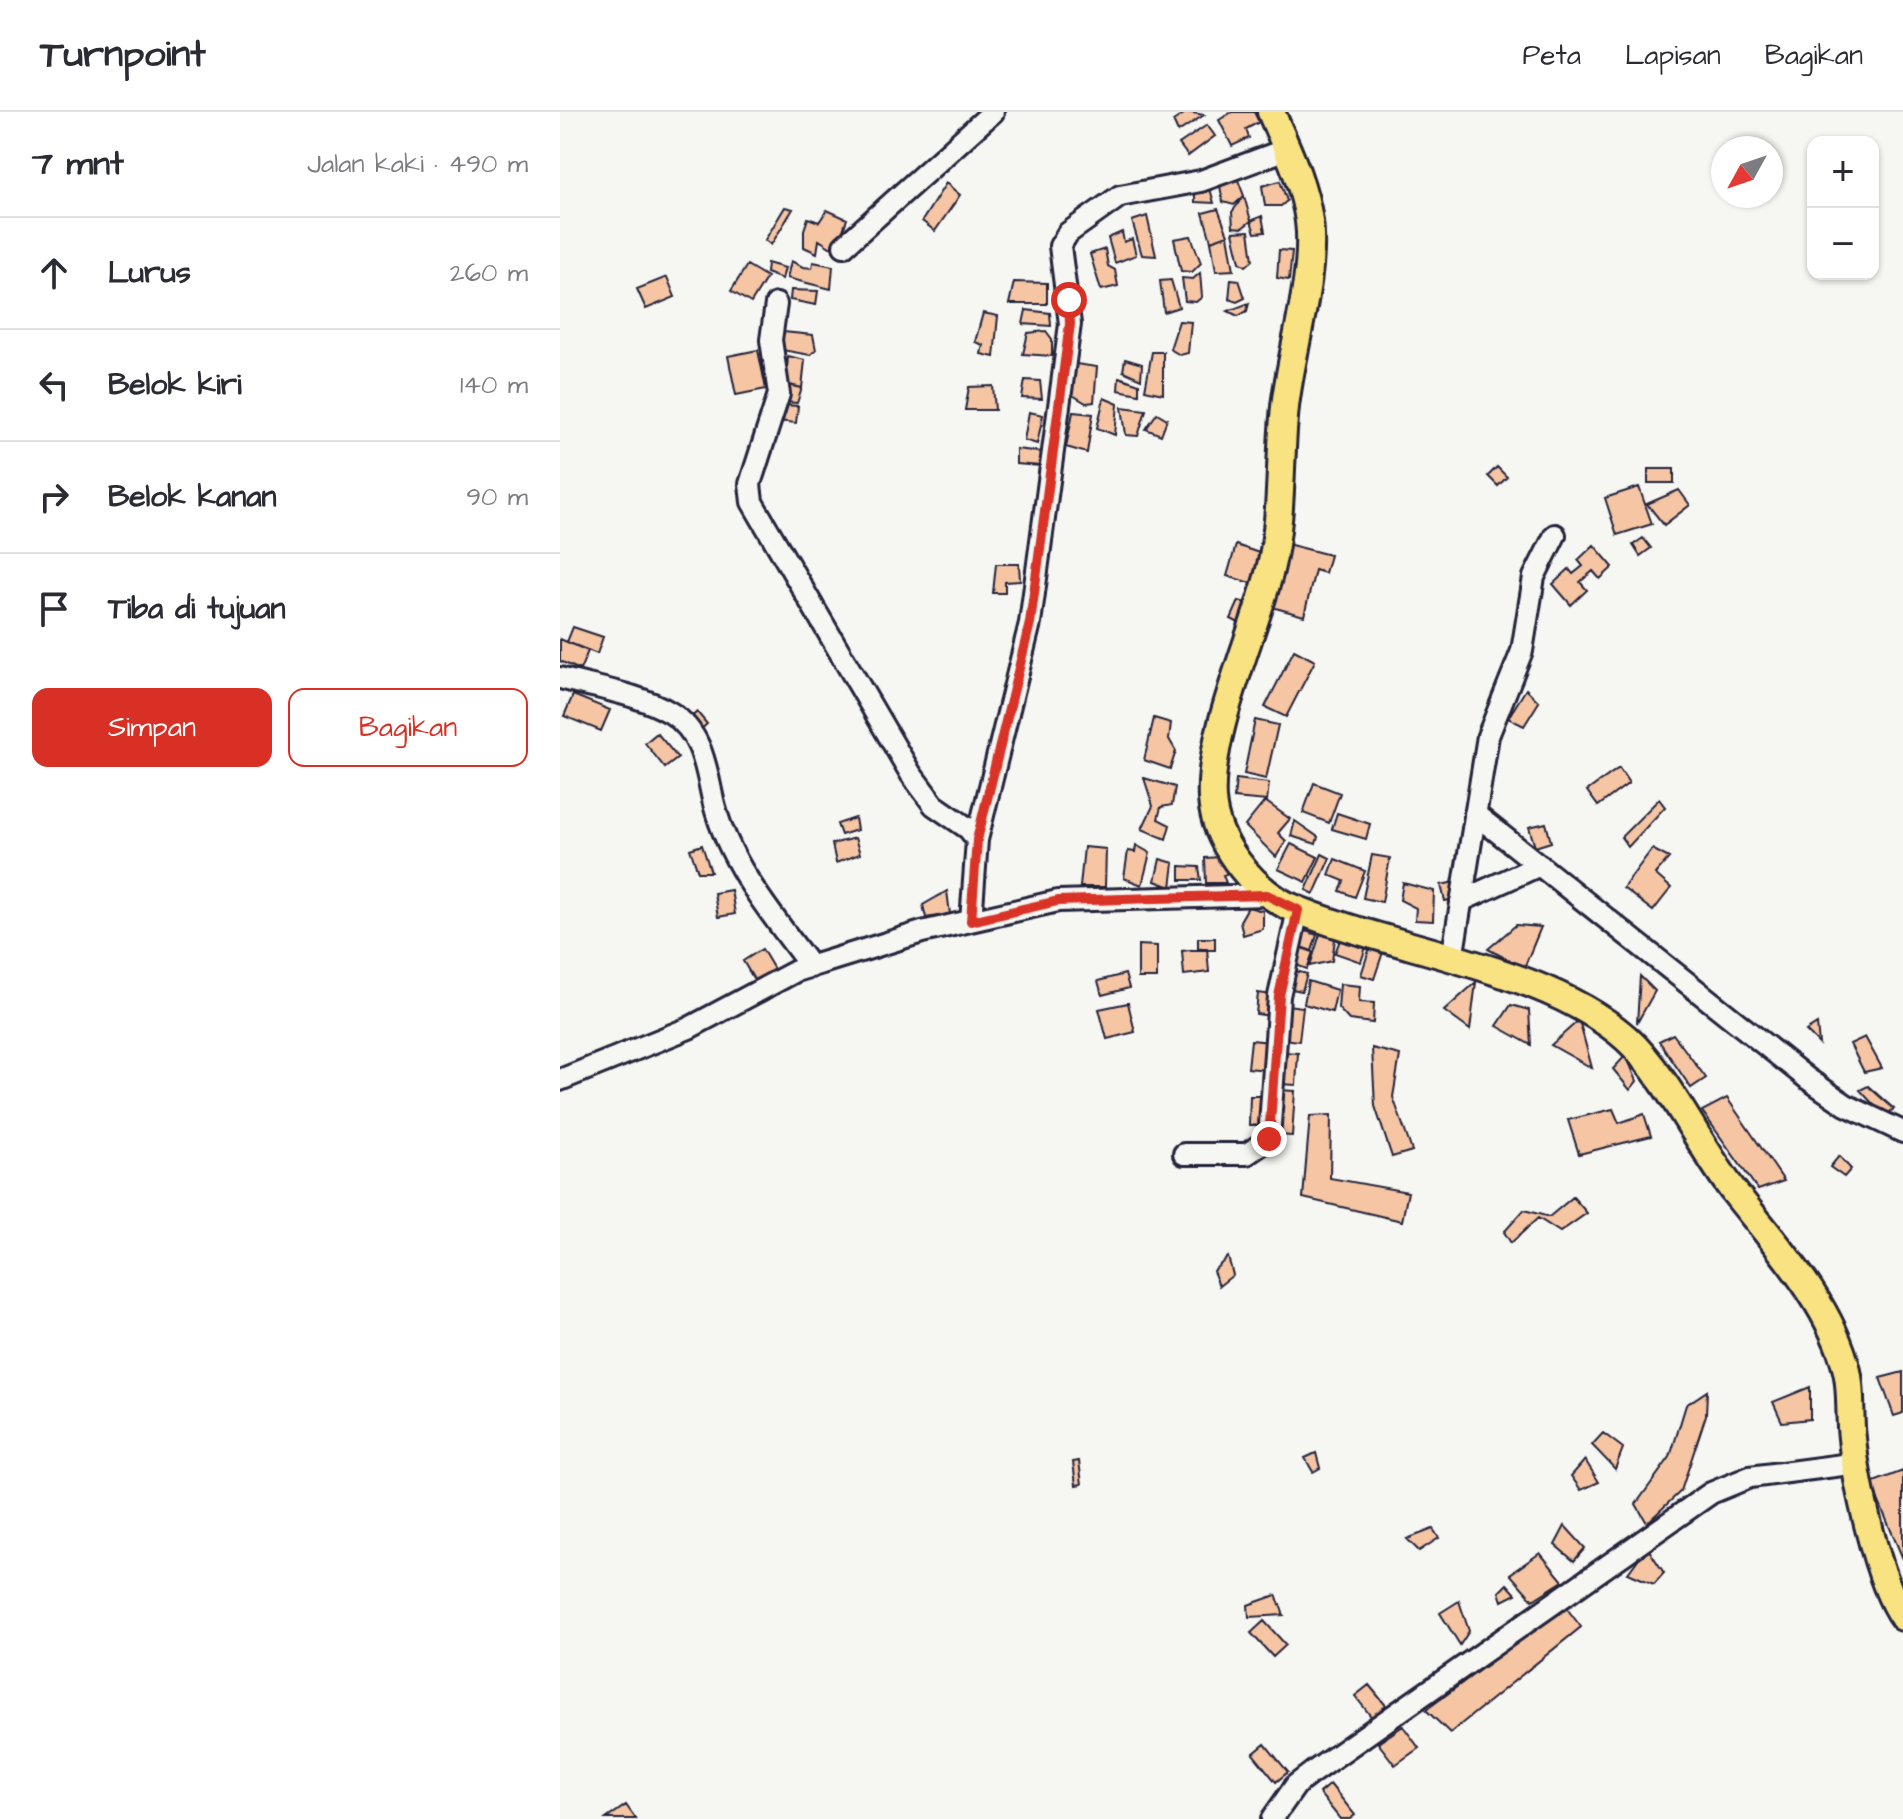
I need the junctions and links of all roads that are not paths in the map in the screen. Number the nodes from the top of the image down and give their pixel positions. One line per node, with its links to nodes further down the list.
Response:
1 (993, 112): 4 (street)
2 (1271, 112): 3 (main road)
3 (1287, 149): 9 (street); 11 (main road)
4 (844, 246)
5 (776, 304): 9 (street)
6 (1555, 535): 8 (street)
7 (560, 678): 16 (street)
8 (1475, 814): 10 (street); 12 (street)
9 (977, 840): 14 (street)
10 (1540, 865): 12 (street); 18 (street)
11 (1267, 895): 13 (main road); 14 (street)
12 (1461, 901): 15 (street)
13 (1298, 910): 15 (main road); 19 (street)
14 (971, 921): 16 (street)
15 (1452, 959): 20 (main road)
16 (811, 967): 17 (street)
17 (560, 1080)
18 (1903, 1132)
19 (1184, 1154)
20 (1858, 1463): 21 (main road); 22 (street)
21 (1903, 1617)
22 (1272, 1819)

